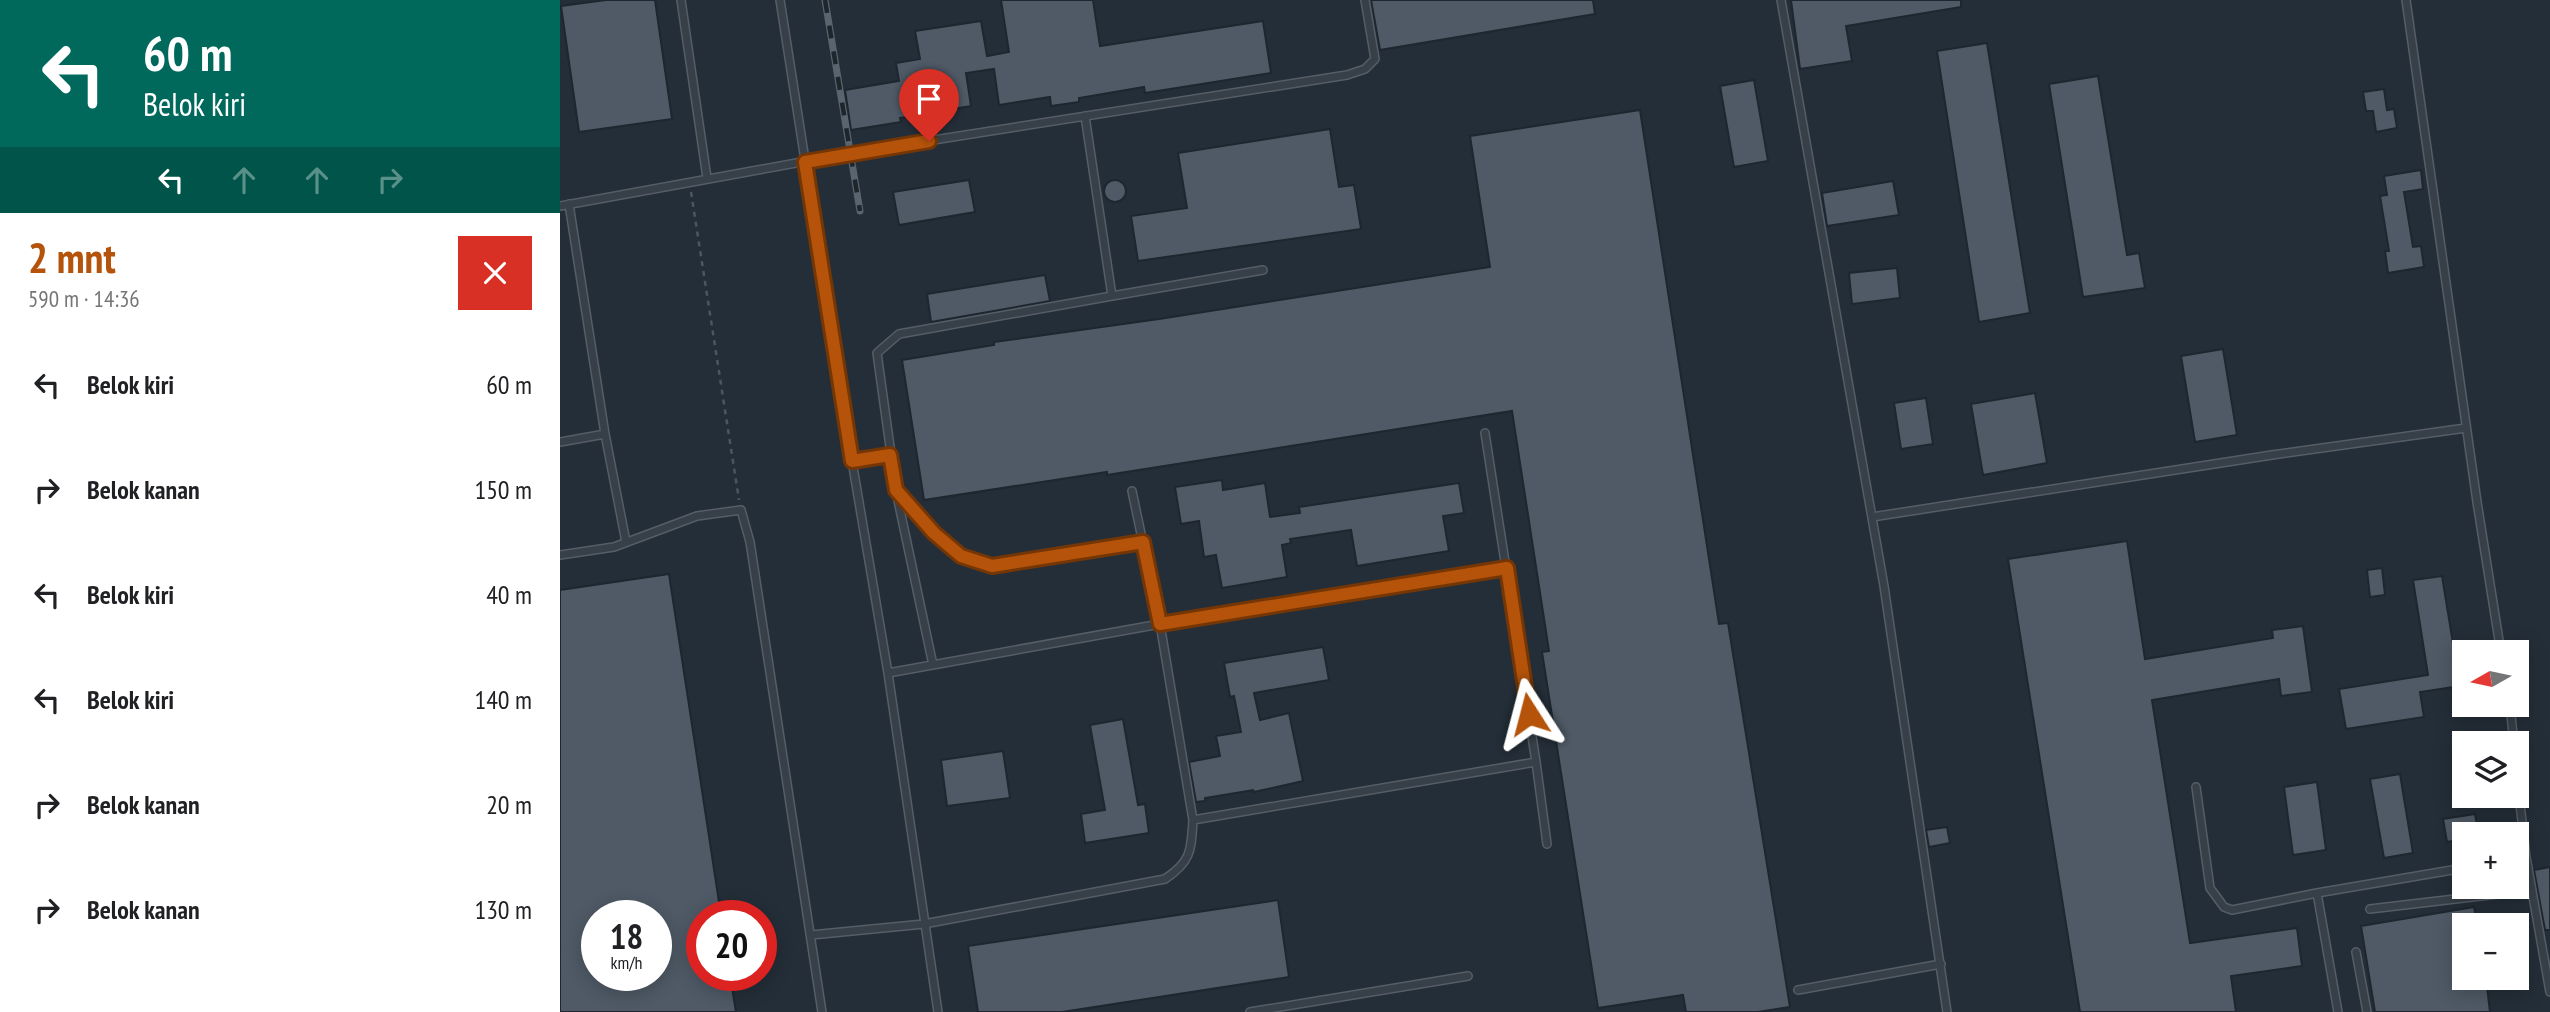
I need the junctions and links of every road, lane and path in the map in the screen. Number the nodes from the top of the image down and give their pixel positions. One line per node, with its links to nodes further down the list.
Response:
1 (681, 0): 8 (lane)
2 (780, 0): 7 (lane)
3 (1365, 0): 6 (lane)
4 (1781, 0): 23 (lane)
5 (2406, 0): 14 (lane)
6 (1085, 116): 7 (lane); 13 (lane)
7 (805, 162): 8 (lane); 19 (lane)
8 (710, 178): 9 (lane)
9 (690, 181): 10 (lane); 22 (path)
10 (569, 204): 11 (lane); 16 (lane)
11 (560, 206)
12 (1263, 270): 13 (lane)
13 (1112, 296): 18 (lane)
14 (2466, 428): 23 (lane); 29 (lane)
15 (1485, 433): 27 (lane)
16 (605, 434): 17 (lane); 24 (lane)
17 (560, 442)
18 (890, 455): 19 (lane); 20 (lane)
19 (852, 461): 31 (lane)
20 (896, 490): 25 (lane); 30 (lane)
21 (1132, 491): 25 (lane)
22 (741, 510): 24 (lane); 42 (lane)
23 (1872, 517): 44 (lane)
24 (626, 541): 26 (lane)
25 (1143, 542): 28 (lane)
26 (560, 555)
27 (1507, 568): 28 (lane); 32 (lane)
28 (1160, 624): 30 (lane); 34 (lane)
29 (2499, 640)
30 (933, 665): 31 (lane)
31 (888, 673): 41 (lane)
32 (1536, 762): 34 (lane); 35 (lane)
33 (2196, 787): 39 (lane)
34 (1193, 820): 41 (lane)
35 (1547, 844)
36 (2452, 870): 39 (lane)
37 (2529, 874): 38 (lane)
38 (2532, 890): 40 (lane); 47 (lane)
39 (2317, 893): 52 (lane)
40 (2370, 909)
41 (924, 924): 42 (lane); 49 (lane)
42 (811, 935): 48 (lane)
43 (2357, 952): 53 (lane)
44 (1941, 964): 46 (lane); 51 (lane)
45 (1468, 976): 50 (lane)
46 (1798, 990)
47 (2550, 992)
48 (822, 1012)
49 (938, 1012)
50 (1250, 1012)
51 (1947, 1012)
52 (2338, 1012)
53 (2367, 1012)

